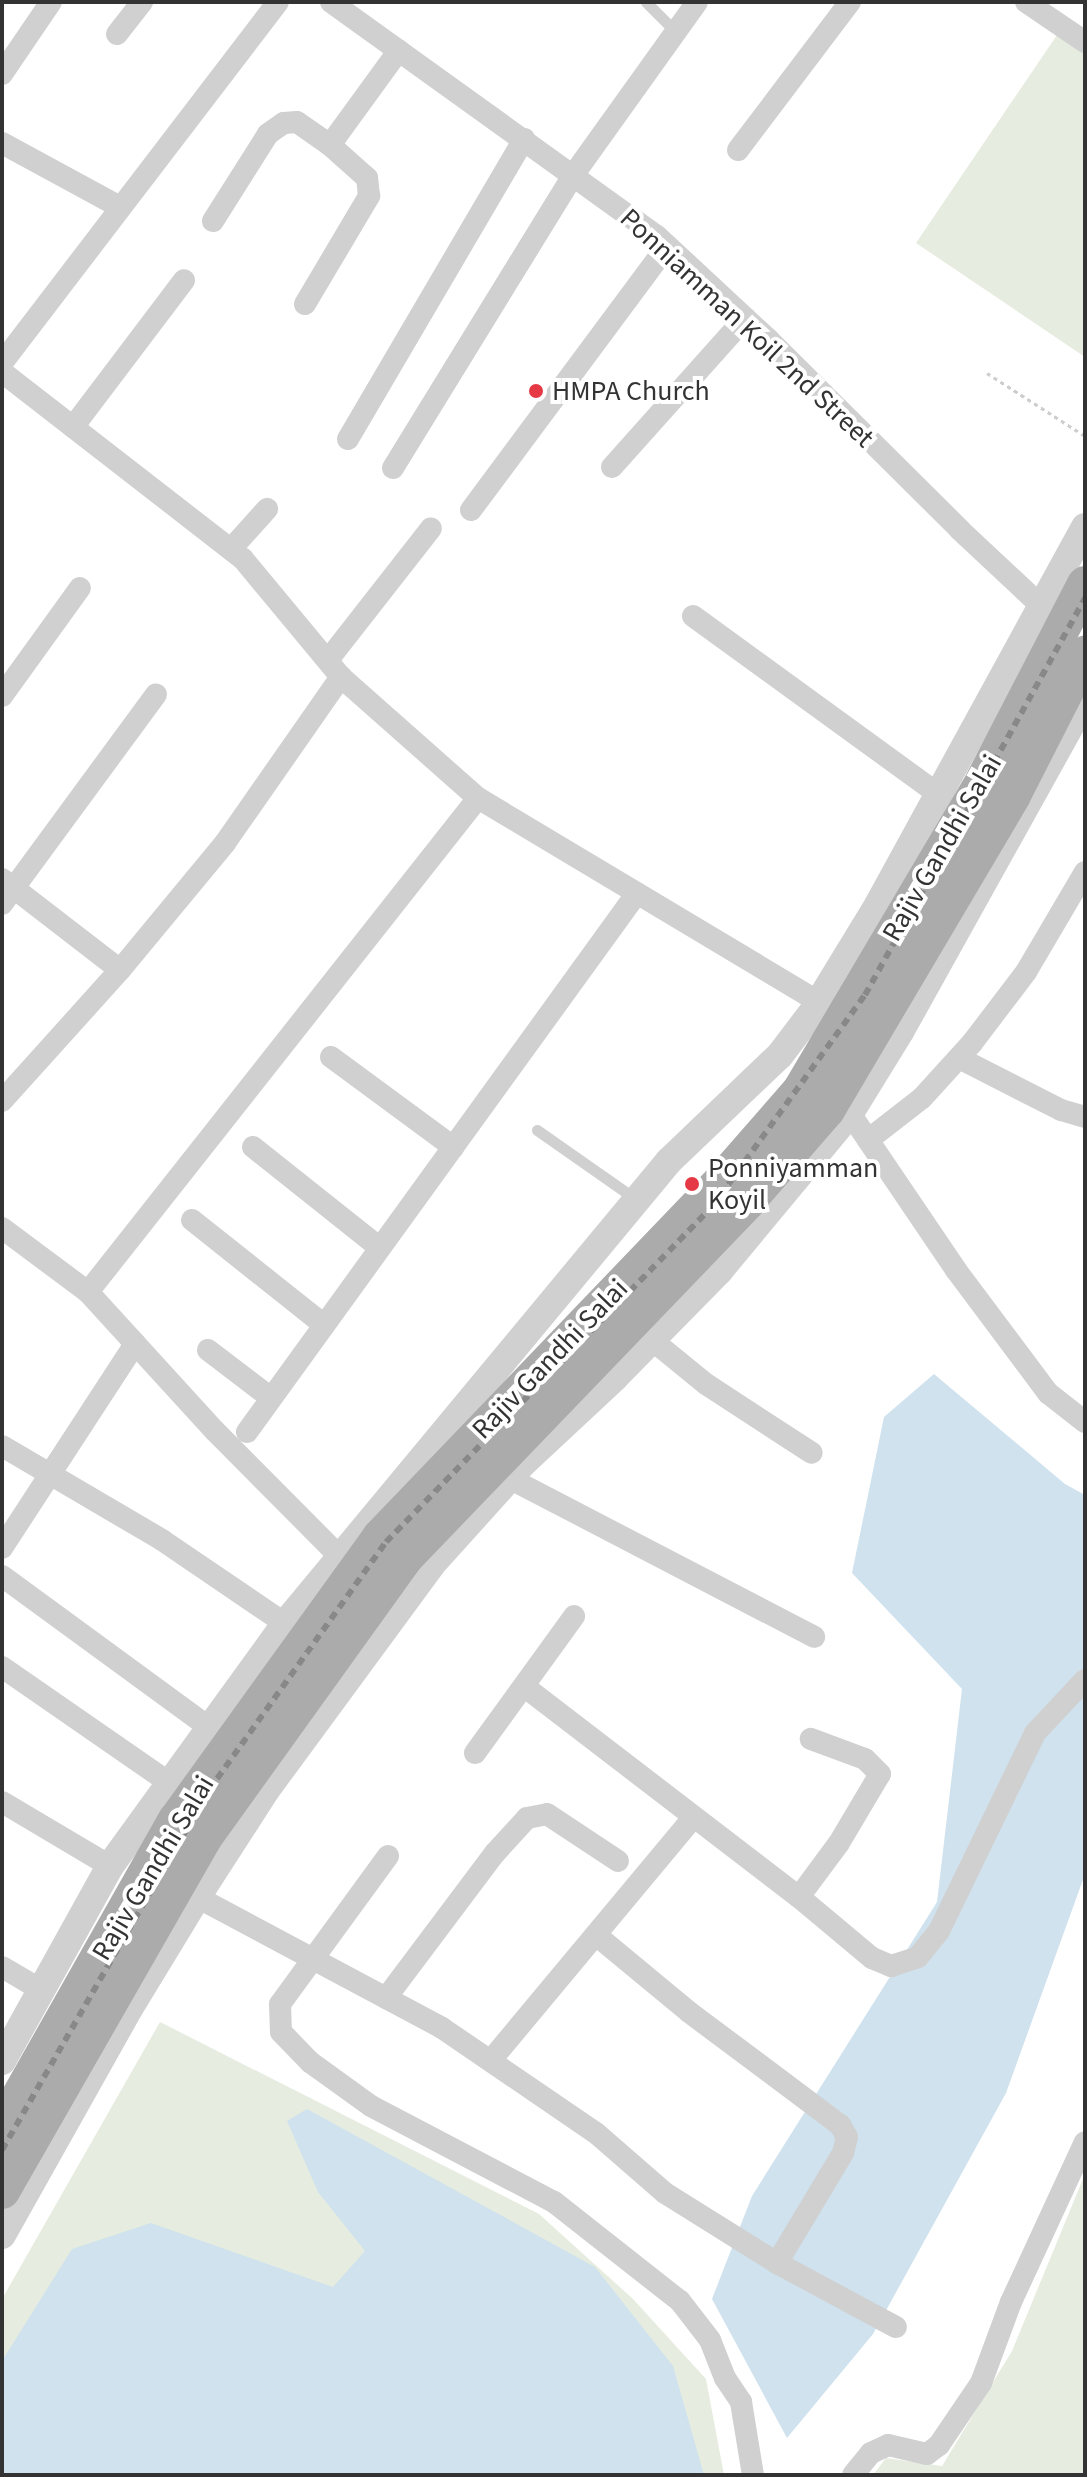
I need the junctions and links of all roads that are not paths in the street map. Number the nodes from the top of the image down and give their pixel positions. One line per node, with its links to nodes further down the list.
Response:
1 (51, 2): 13 (street)
2 (142, 2): 10 (street)
3 (278, 2): 19 (street)
4 (331, 2): 12 (street, Ponniamman Koil 2nd Street)
5 (646, 2): 9 (lane)
6 (697, 2): 9 (street)
7 (850, 2): 17 (street)
8 (1026, 2): 11 (street)
9 (674, 30): 18 (street)
10 (117, 34)
11 (1085, 42)
12 (399, 50): 14 (street, Ponniamman Koil 2nd Street); 16 (street)
13 (2, 74)
14 (524, 139): 18 (street, Ponniamman Koil 2nd Street); 28 (street)
15 (2, 143): 19 (street)
16 (330, 145): 20 (street); 23 (street)
17 (738, 150)
18 (574, 174): 21 (street, Ponniamman Koil 2nd Street); 30 (street)
19 (118, 206): 25 (street)
20 (213, 221)
21 (667, 246): 24 (street, Ponniamman Koil 2nd Street); 32 (street)
22 (184, 280): 27 (street)
23 (305, 304)
24 (745, 318): 29 (street); 39 (street, Ponniamman Koil 2nd Street)
25 (2, 363)
26 (2, 372): 27 (street)
27 (73, 427): 35 (street)
28 (348, 439)
29 (612, 467)
30 (393, 468)
31 (267, 509): 35 (street)
32 (471, 510)
33 (1085, 527): 39 (street)
34 (431, 528): 41 (street)
35 (231, 549): 41 (street)
36 (1085, 584): 39 (main road, Rajiv Gandhi Salai)
37 (80, 588): 43 (street)
38 (693, 616): 45 (street)
39 (1052, 616): 45 (street); 51 (main road, Rajiv Gandhi Salai)
40 (1085, 654): 55 (main road, Rajiv Gandhi Salai)
41 (335, 669): 46 (street); 50 (street)
42 (156, 694): 48 (street)
43 (2, 696)
44 (1085, 699): 55 (street)
45 (937, 793): 51 (street)
46 (478, 798): 49 (street); 65 (street)
47 (1085, 872): 53 (street)
48 (6, 891): 50 (street)
49 (637, 893): 51 (street); 60 (street)
50 (120, 970): 54 (street)
51 (831, 1009): 61 (street); 81 (main road, Rajiv Gandhi Salai)
52 (331, 1057): 60 (street)
53 (959, 1058): 56 (street); 58 (street)
54 (2, 1101)
55 (843, 1103): 58 (street); 67 (street); 106 (main road, Rajiv Gandhi Salai)
56 (1085, 1117)
57 (537, 1130): 61 (lane)
58 (868, 1140): 71 (street)
59 (253, 1147): 64 (street)
60 (453, 1147): 64 (street)
61 (638, 1200): 78 (street)
62 (192, 1220): 66 (street)
63 (2, 1228): 65 (street)
64 (380, 1248): 66 (street)
65 (88, 1292): 68 (street)
66 (324, 1325): 70 (street)
67 (652, 1340): 74 (street); 76 (street)
68 (135, 1344): 75 (street); 78 (street)
69 (208, 1350): 70 (street)
70 (271, 1398): 72 (street)
71 (1085, 1422)
72 (247, 1432)
73 (2, 1446): 75 (street)
74 (812, 1453)
75 (51, 1473): 77 (street); 81 (street)
76 (509, 1478): 82 (street); 95 (street)
77 (2, 1548)
78 (339, 1556): 81 (street)
79 (2, 1576): 86 (street)
80 (574, 1616): 85 (street)
81 (296, 1631): 86 (street); 104 (main road, Rajiv Gandhi Salai)
82 (814, 1637)
83 (2, 1667): 89 (street)
84 (1085, 1680): 96 (street)
85 (525, 1687): 88 (street); 91 (street)
86 (211, 1729): 89 (street)
87 (811, 1739): 96 (street)
88 (475, 1753)
89 (168, 1782): 94 (street)
90 (2, 1802): 94 (street)
91 (693, 1818): 96 (street); 97 (street)
92 (388, 1856): 98 (street)
93 (618, 1861): 101 (street)
94 (110, 1866): 100 (street)
95 (197, 1897): 98 (street); 107 (street)
96 (799, 1897)
97 (596, 1935): 102 (street); 108 (street)
98 (311, 1958): 101 (street); 110 (street)
99 (2, 1967): 100 (street)
100 (41, 1990): 103 (street)
101 (386, 1998): 102 (street)
102 (492, 2059): 108 (street)
103 (2, 2061)
104 (2, 2127)
105 (1085, 2142): 111 (street)
106 (2, 2191)
107 (2, 2235)
108 (777, 2263): 109 (street)
109 (896, 2327)
110 (753, 2475)
111 (853, 2475)

